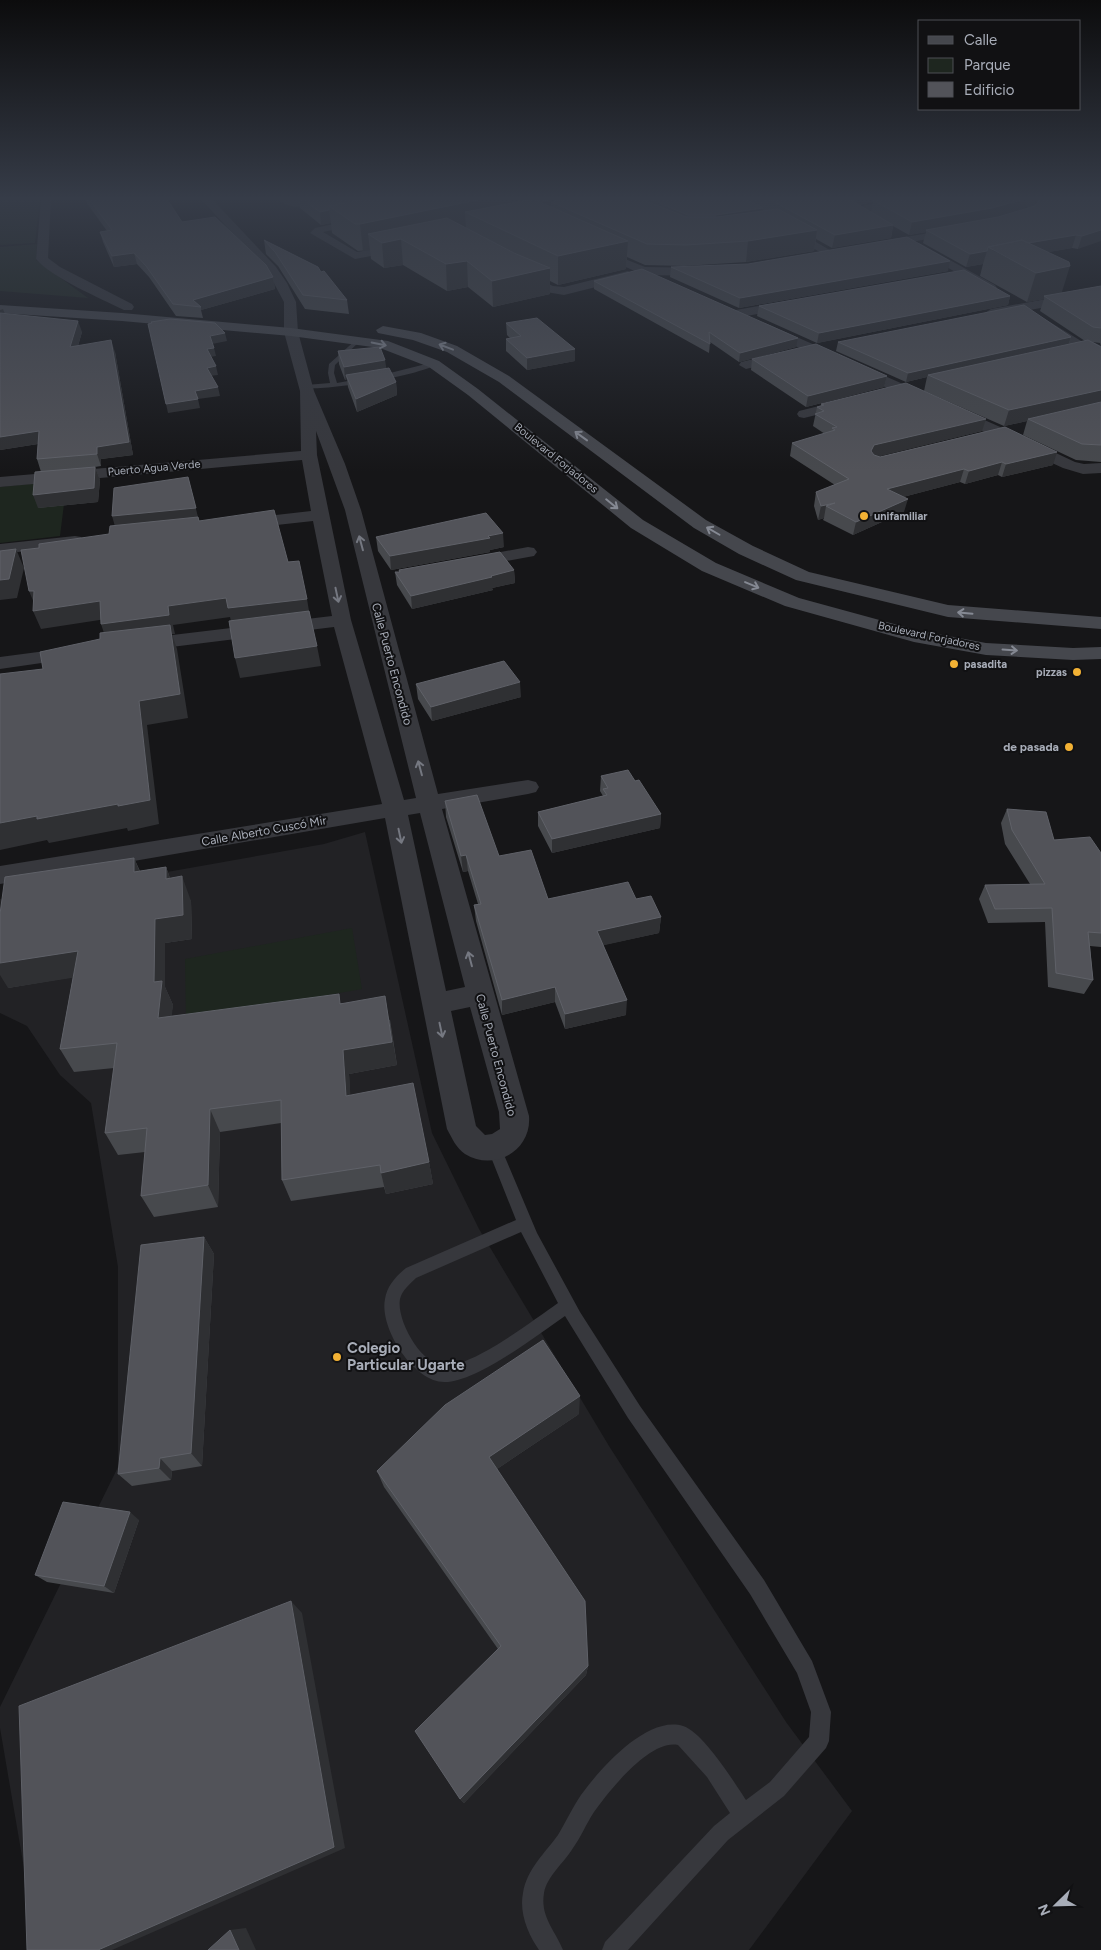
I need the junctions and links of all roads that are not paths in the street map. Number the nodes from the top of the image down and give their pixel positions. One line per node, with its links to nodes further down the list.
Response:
1 (95, 290): 8 (street)
2 (284, 290): 13 (street, Calle Puerto Encondido)
3 (994, 290): 9 (street)
4 (1101, 293): 9 (street)
5 (0, 299): 8 (main road, Boulevard Forjadores)
6 (802, 302): 11 (street)
7 (719, 306): 11 (street)
8 (128, 307): 13 (main road, Boulevard Forjadores)
9 (1023, 307): 12 (street); 18 (street)
10 (0, 309): 13 (main road, Boulevard Forjadores)
11 (736, 314): 17 (street)
12 (976, 316)
13 (291, 326): 14 (main road, Boulevard Forjadores); 25 (street, Calle Puerto Encondido); 44 (main road, Boulevard Forjadores, one-way to 13)
14 (358, 340): 21 (main road, Boulevard Forjadores, one-way to 21); 24 (lane)
15 (834, 345): 17 (street)
16 (1101, 346): 18 (street)
17 (815, 348): 22 (street); 26 (street)
18 (1082, 349): 19 (street); 20 (street)
19 (1064, 353)
20 (1101, 359)
21 (434, 364): 24 (lane); 47 (main road, Boulevard Forjadores, one-way to 47)
22 (746, 365)
23 (922, 385): 26 (street)
24 (334, 386): 25 (lane)
25 (306, 389): 33 (street, Calle Puerto Encondido); 36 (street, Calle Puerto Encondido)
26 (903, 389): 27 (street); 31 (street)
27 (885, 394)
28 (867, 398): 29 (street)
29 (804, 414)
30 (1029, 426): 31 (street)
31 (1002, 433): 32 (street); 34 (street)
32 (973, 440)
33 (309, 455): 35 (street, Puerto Agua Verde); 37 (street, Calle Puerto Encondido)
34 (1101, 468)
35 (0, 482)
36 (350, 503): 37 (street); 50 (street, Calle Puerto Encondido, one-way to 36)
37 (319, 511): 38 (street); 43 (street, Calle Puerto Encondido, one-way to 43)
38 (223, 526)
39 (87, 540): 40 (street)
40 (0, 549)
41 (528, 552): 42 (street)
42 (450, 567)
43 (342, 620): 45 (street); 51 (street, Calle Puerto Encondido)
44 (1101, 623)
45 (117, 648)
46 (98, 650): 48 (street)
47 (1101, 652)
48 (0, 662)
49 (528, 787): 50 (street, Calle Alberto Cuscó Mir)
50 (429, 803): 51 (street, Calle Alberto Cuscó Mir); 53 (street, Calle Puerto Encondido, one-way to 50)
51 (395, 809): 52 (street, Calle Alberto Cuscó Mir); 54 (street, Calle Puerto Encondido, one-way to 54)
52 (0, 875)
53 (480, 995): 54 (street); 55 (street, Calle Puerto Encondido)
54 (435, 1003): 55 (street, Calle Puerto Encondido, one-way to 55)
55 (494, 1148): 56 (lane)
56 (525, 1223): 57 (lane); 57 (lane)
57 (568, 1305): 58 (lane)
58 (744, 1814): 59 (lane); 60 (lane)
59 (552, 1950)
60 (613, 1950)

